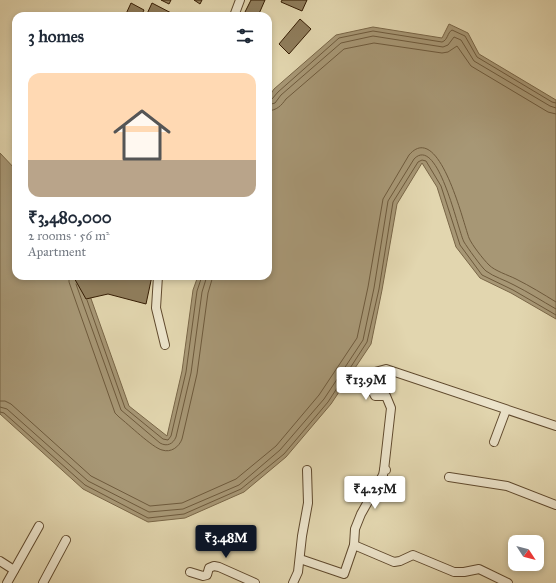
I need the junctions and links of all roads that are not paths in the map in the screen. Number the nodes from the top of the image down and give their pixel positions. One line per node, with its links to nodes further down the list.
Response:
1 (240, 0): 2 (street)
2 (236, 12)
3 (158, 280): 4 (street)
4 (165, 345)
5 (506, 410): 6 (street); 7 (street); 13 (street)
6 (556, 426)
7 (494, 442)
8 (307, 470): 14 (street)
9 (449, 477): 10 (street)
10 (556, 505)
11 (39, 526): 16 (street)
12 (66, 540): 19 (street)
13 (354, 545): 14 (street); 22 (street)
14 (300, 559): 21 (street)
15 (0, 561): 16 (street)
16 (14, 570): 18 (street)
17 (190, 572): 20 (street)
18 (7, 583)
19 (43, 583)
20 (255, 583)
21 (293, 583)
22 (508, 583)

